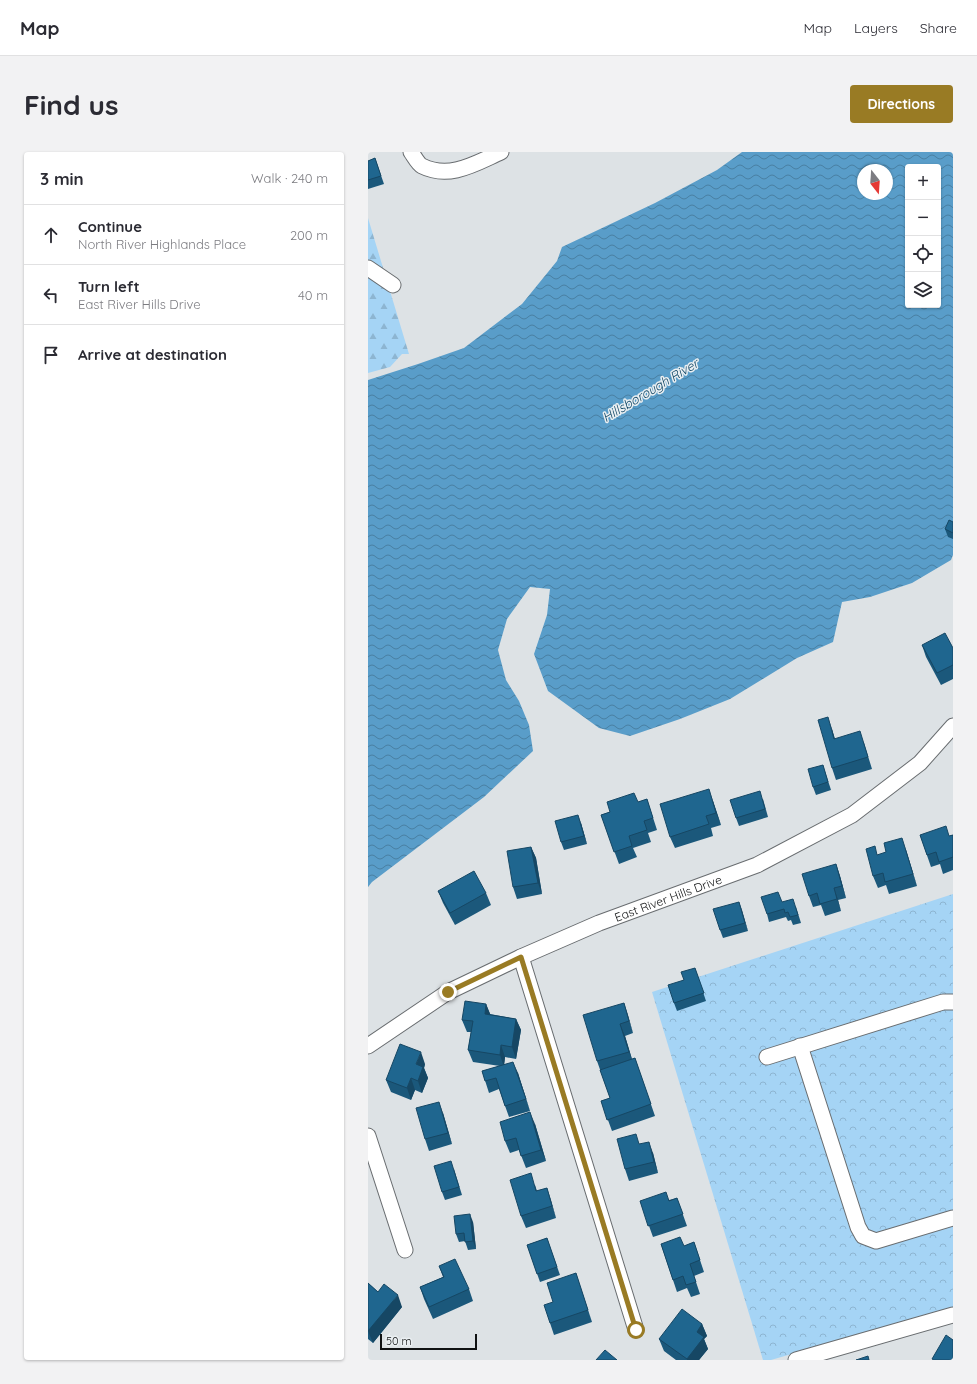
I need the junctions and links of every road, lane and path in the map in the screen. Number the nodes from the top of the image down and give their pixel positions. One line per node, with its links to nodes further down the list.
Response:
1 (411, 152): 2 (street)
2 (501, 152)
3 (368, 268): 4 (street)
4 (393, 285)
5 (953, 726): 6 (street, East River Hills Drive)
6 (521, 957): 8 (street, East River Hills Drive); 15 (street)
7 (953, 1002): 9 (street)
8 (368, 1046)
9 (800, 1046): 10 (street); 12 (street)
10 (767, 1057)
11 (368, 1136): 13 (street)
12 (953, 1218)
13 (405, 1250)
14 (953, 1315): 16 (street)
15 (636, 1330)
16 (802, 1359)

